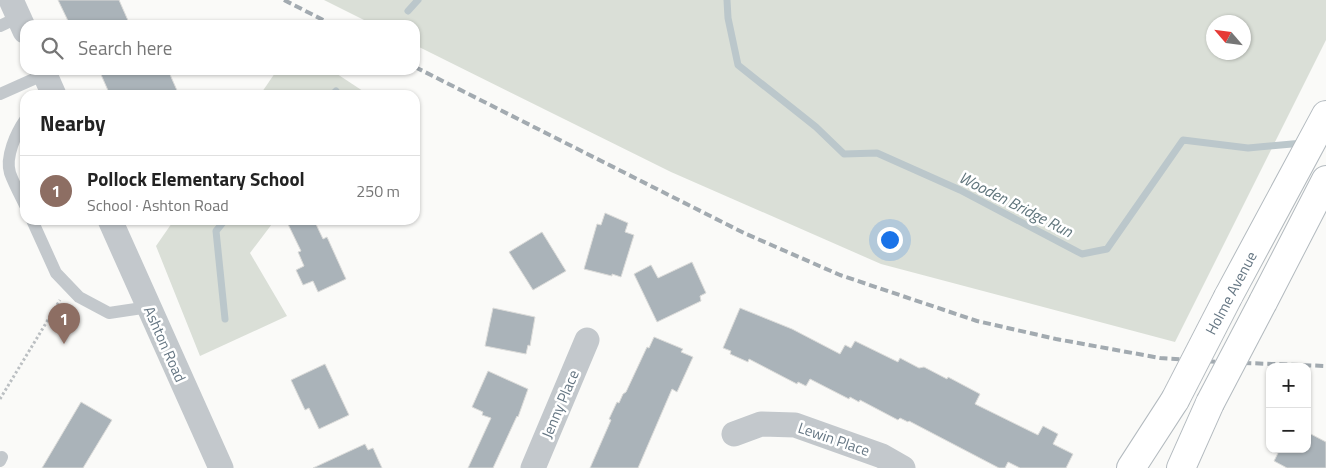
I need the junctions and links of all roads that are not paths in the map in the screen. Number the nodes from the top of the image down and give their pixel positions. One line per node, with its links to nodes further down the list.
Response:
1 (47, 80): 2 (lane)
2 (0, 94)
3 (1326, 114): 15 (main road, Holme Avenue, bridge)
4 (20, 128): 6 (lane)
5 (1326, 180): 16 (main road, bridge)
6 (20, 195)
7 (34, 225): 9 (lane)
8 (112, 225): 9 (street, Ashton Road)
9 (149, 306): 12 (street, Ashton Road)
10 (587, 340): 13 (street, Jenny Place)
11 (734, 434): 14 (street, Lewin Place)
12 (221, 468)
13 (533, 468)
14 (903, 468)
15 (1131, 468)
16 (1181, 468)

